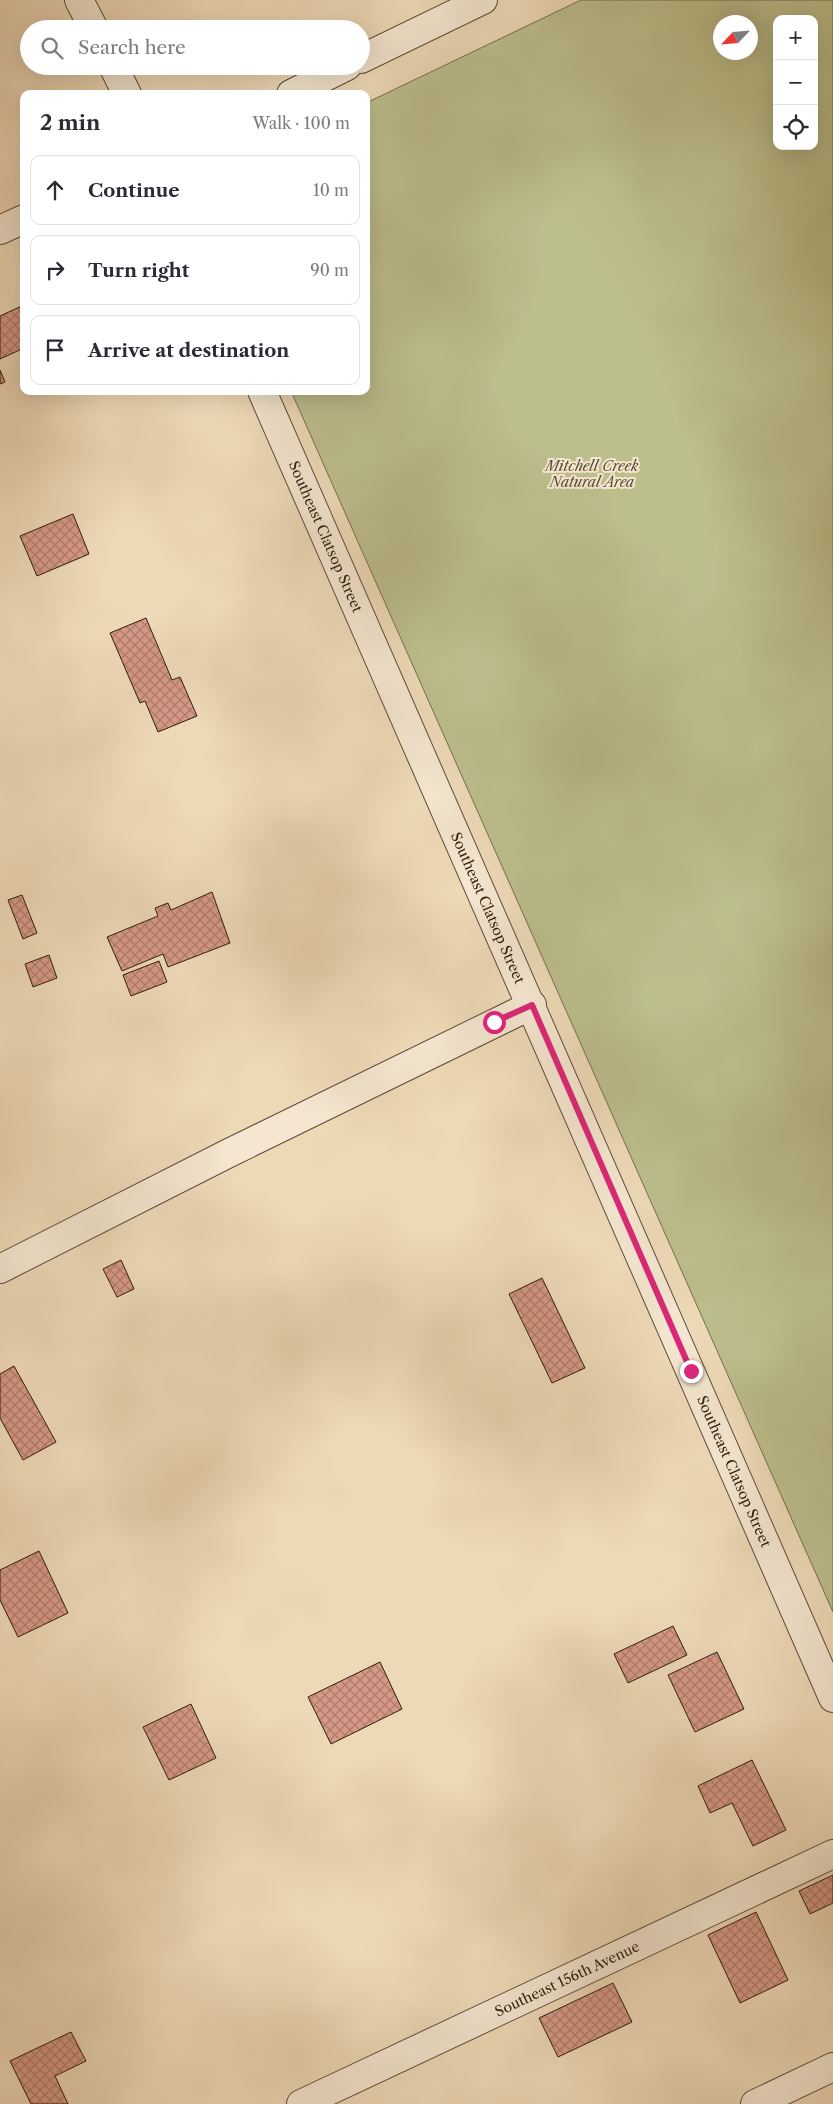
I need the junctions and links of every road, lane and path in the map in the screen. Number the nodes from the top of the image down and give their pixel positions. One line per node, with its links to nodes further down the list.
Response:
1 (79, 0): 3 (street)
2 (483, 0): 4 (street)
3 (89, 20)
4 (370, 55)
5 (118, 75): 7 (street)
6 (329, 75): 8 (street)
7 (125, 90)
8 (298, 90)
9 (20, 221): 10 (street)
10 (0, 230)
11 (264, 395): 12 (street, Southeast Clatsop Street)
12 (532, 1005): 13 (street); 14 (street, Southeast Clatsop Street)
13 (0, 1269)
14 (833, 1698)
15 (833, 1854): 17 (street, Southeast 156th Avenue)
16 (833, 2067): 18 (street)
17 (301, 2104)
18 (755, 2104)

